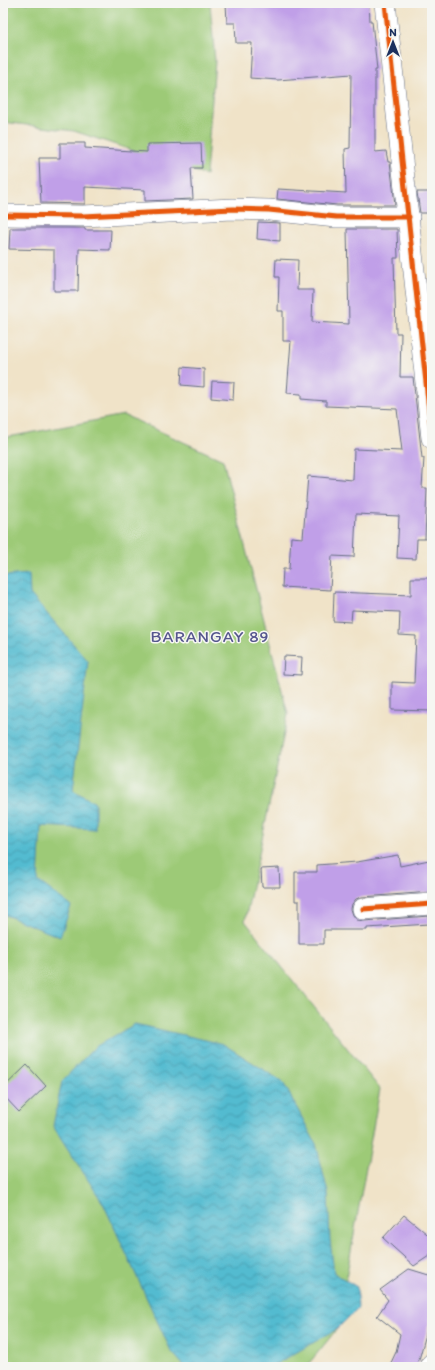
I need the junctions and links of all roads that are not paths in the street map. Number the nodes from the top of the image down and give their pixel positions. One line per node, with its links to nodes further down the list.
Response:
1 (385, 3): 3 (street)
2 (3, 216): 3 (street)
3 (409, 217): 4 (street)
4 (432, 438)
5 (432, 904): 6 (street)
6 (363, 909)

